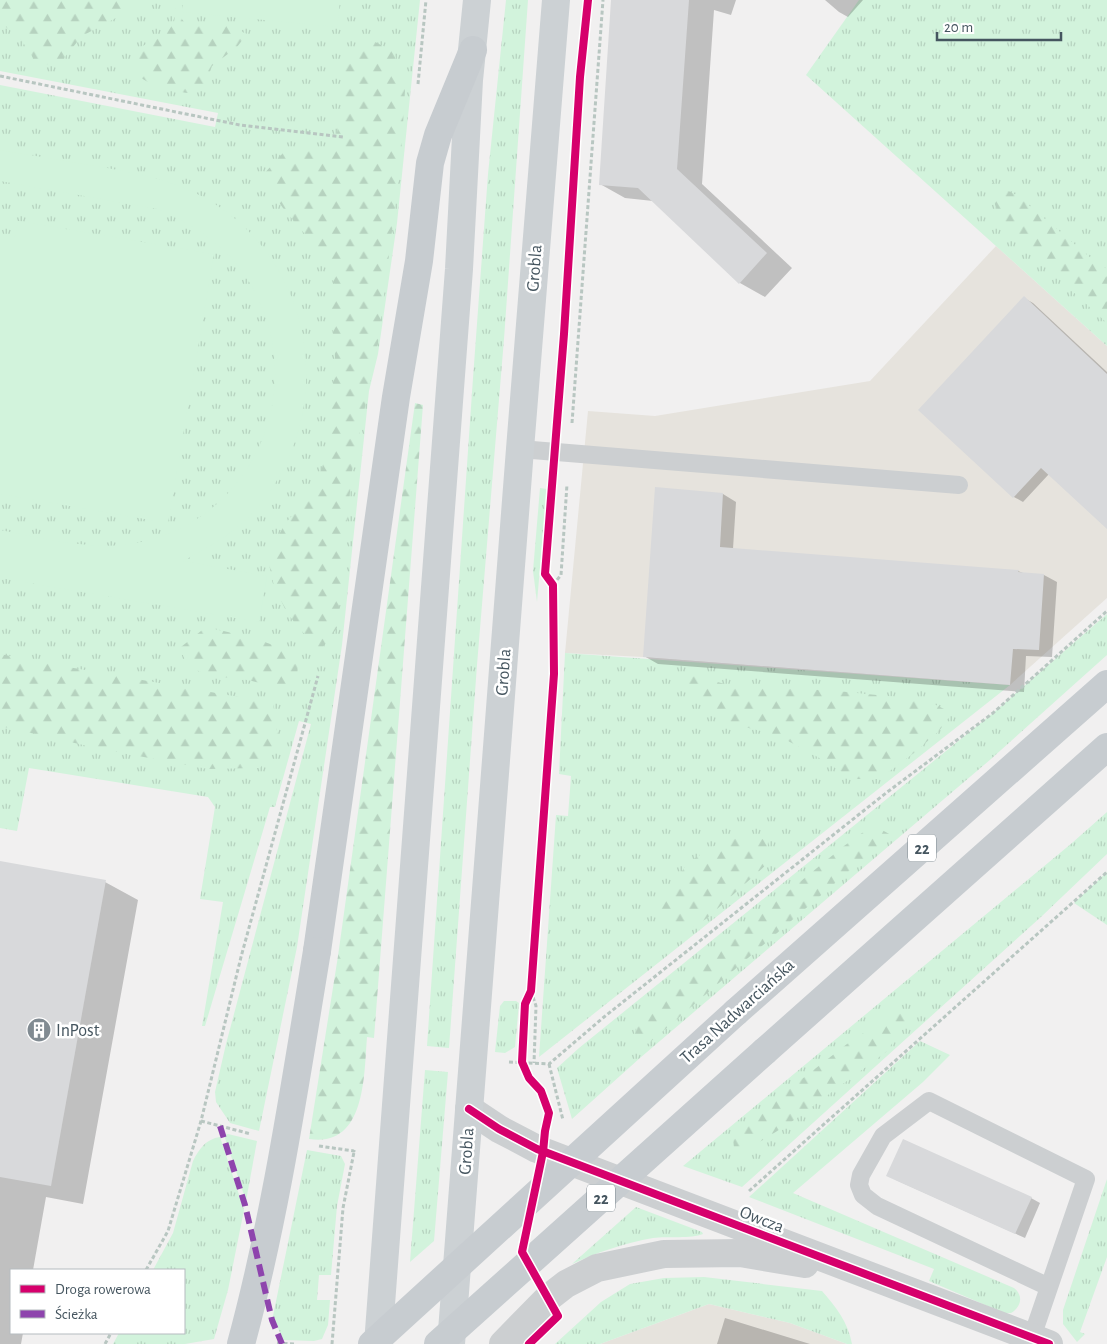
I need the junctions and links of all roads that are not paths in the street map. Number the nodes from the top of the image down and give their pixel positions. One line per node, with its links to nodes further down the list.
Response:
1 (477, 0): 3 (main road)
2 (556, 0): 4 (main road, Grobla)
3 (473, 50): 12 (main road, bridge); 14 (main road)
4 (520, 449): 5 (lane); 8 (main road, Grobla)
5 (960, 486)
6 (1107, 684): 13 (main road, Trasa Nadwarciańska / 22, bridge)
7 (1107, 747): 15 (main road, 22, bridge)
8 (469, 1109): 9 (street, Owcza); 16 (main road, Grobla)
9 (858, 1272): 11 (street, Owcza); 17 (street, Owcza)
10 (1049, 1287): 10 (lane); 11 (lane)
11 (1040, 1341)
12 (241, 1344)
13 (372, 1344)
14 (378, 1344)
15 (438, 1344)
16 (451, 1344)
17 (503, 1344)

